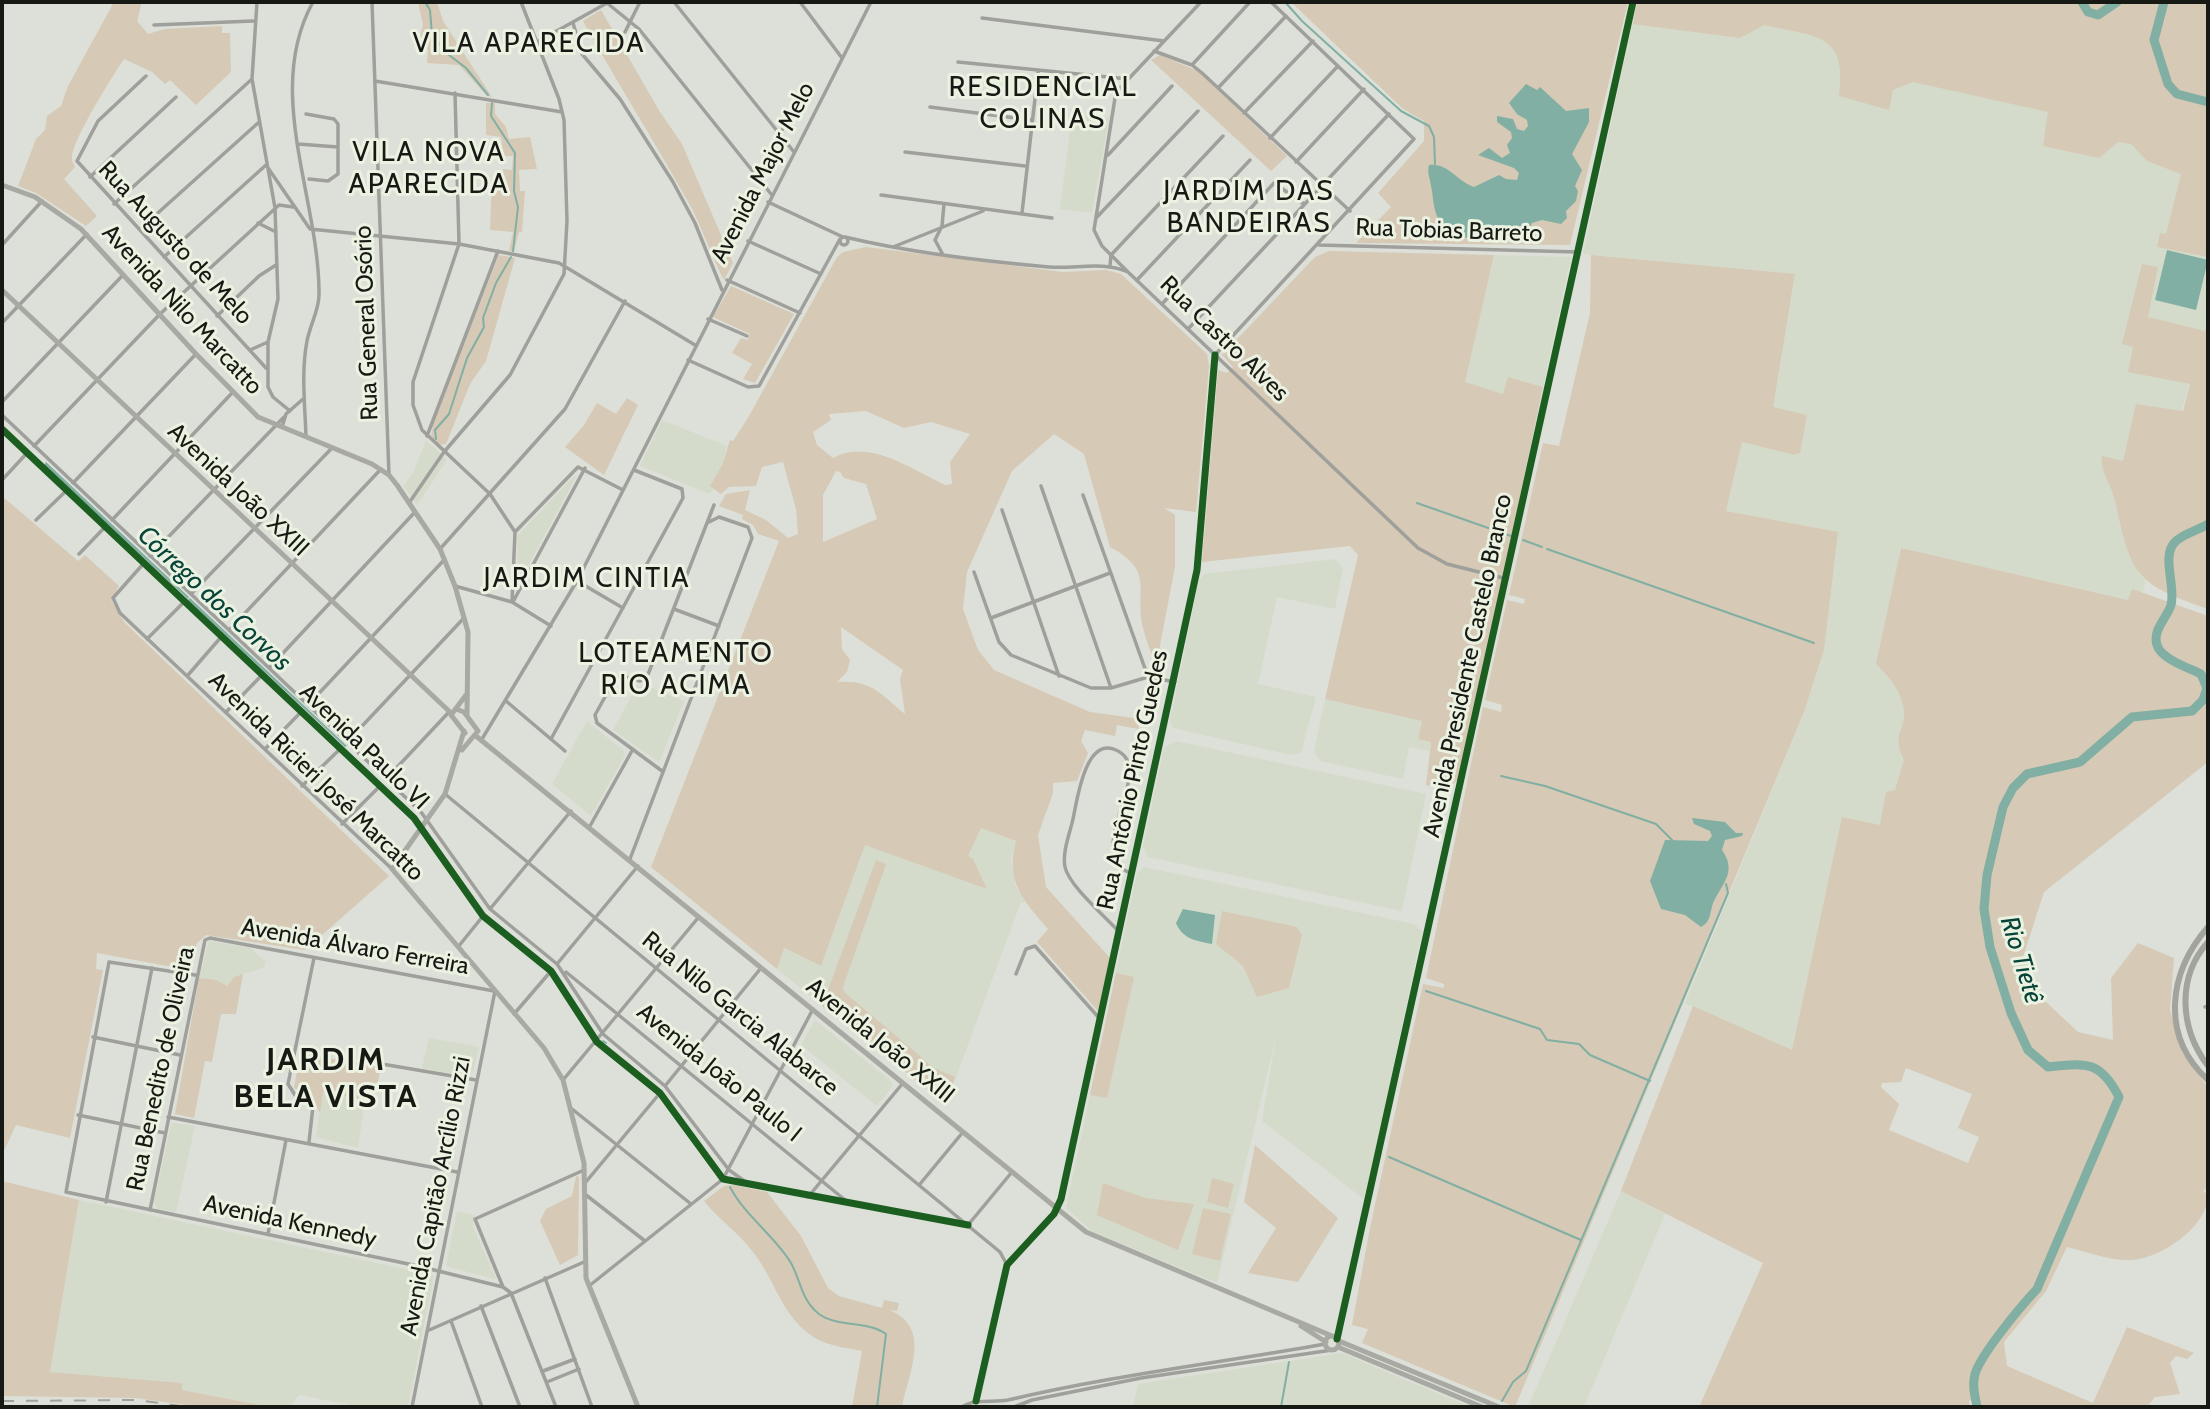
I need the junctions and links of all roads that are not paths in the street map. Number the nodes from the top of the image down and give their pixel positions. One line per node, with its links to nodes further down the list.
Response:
1 (257, 2): 17 (street)
2 (313, 2): 51 (street)
3 (372, 2): 33 (street, Rua General Osório)
4 (521, 2): 23 (street)
5 (608, 2): 16 (street); 18 (street)
6 (640, 2): 16 (street)
7 (674, 2): 48 (street)
8 (800, 2): 25 (street)
9 (871, 2): 25 (street, Avenida Major Melo)
10 (1200, 2): 21 (street)
11 (1250, 2): 27 (street)
12 (1271, 2): 14 (street)
13 (1633, 2): 96 (street, Avenida Presidente Castelo Branco)
14 (1286, 16): 22 (street); 35 (street)
15 (982, 18): 21 (street)
16 (631, 20): 20 (street); 64 (street)
17 (254, 21): 19 (street); 31 (street)
18 (573, 23): 23 (street); 111 (street)
19 (154, 25)
20 (625, 32)
21 (1164, 41): 24 (street)
22 (1313, 41): 28 (street); 43 (street)
23 (537, 42): 42 (street)
24 (1154, 51): 27 (street); 32 (street)
25 (842, 58): 53 (street, Avenida Major Melo)
26 (958, 62): 29 (street)
27 (1192, 65): 35 (street)
28 (1338, 66): 36 (street); 50 (street)
29 (1038, 72): 32 (street); 46 (street)
30 (146, 76): 60 (street, Rua Augusto de Melo)
31 (252, 79): 47 (street); 69 (street)
32 (1128, 79): 55 (street)
33 (375, 81): 37 (street); 86 (street, Rua General Osório)
34 (1172, 86): 55 (street)
35 (1218, 88): 43 (street)
36 (1364, 89): 45 (street); 57 (street)
37 (455, 93): 42 (street); 90 (street)
38 (176, 97): 60 (street)
39 (796, 105): 48 (street)
40 (930, 107): 46 (street)
41 (1198, 111): 79 (street)
42 (562, 112): 103 (street)
43 (1244, 113): 50 (street)
44 (306, 114): 52 (street)
45 (1389, 114): 63 (street); 76 (street)
46 (1031, 120): 59 (street)
47 (258, 123): 58 (street); 82 (street)
48 (780, 134): 53 (street)
49 (1223, 136): 99 (street)
50 (1270, 138): 57 (street)
51 (298, 144): 52 (street); 83 (street)
52 (338, 147): 61 (street)
53 (794, 152): 64 (street, Avenida Major Melo)
54 (905, 152): 59 (street)
55 (1106, 156): 79 (street)
56 (1250, 160): 108 (street)
57 (1296, 162): 63 (street)
58 (266, 165): 66 (street); 74 (street); 100 (street)
59 (1025, 166): 77 (street)
60 (89, 177): 69 (street, Rua Augusto de Melo)
61 (309, 179)
62 (2, 185): 67 (street, Avenida Nilo Marcatto)
63 (1322, 185): 72 (street); 76 (street)
64 (771, 195): 68 (street, Avenida Major Melo)
65 (881, 195): 71 (street)
66 (286, 197): 70 (street); 73 (street)
67 (42, 201): 85 (street, Avenida Nilo Marcatto); 92 (street)
68 (768, 202): 87 (street, Rua Castro Alves); 88 (street, Avenida Major Melo)
69 (114, 204): 82 (street, Rua Augusto de Melo)
70 (285, 204): 73 (street); 74 (street)
71 (944, 204): 75 (street); 81 (street)
72 (1304, 204): 113 (street); 120 (street)
73 (294, 207): 83 (street)
74 (275, 208): 80 (street); 84 (street)
75 (985, 210): 77 (street); 81 (street)
76 (1350, 211): 91 (street)
77 (1022, 214): 78 (street)
78 (1052, 218)
79 (1095, 220): 99 (street)
80 (258, 223): 84 (street); 109 (street)
81 (942, 226): 94 (street); 98 (street)
82 (139, 230): 100 (street, Rua Augusto de Melo)
83 (312, 230): 86 (street); 132 (street)
84 (276, 232): 101 (street)
85 (87, 234): 105 (street, Avenida Nilo Marcatto); 114 (street)
86 (383, 238): 90 (street); 150 (street, Rua General Osório)
87 (843, 238): 89 (street, Rua Castro Alves); 93 (street); 97 (street)
88 (748, 241): 106 (street); 107 (street, Avenida Major Melo)
89 (866, 242): 93 (street, Rua Castro Alves); 94 (street, Rua Castro Alves)
90 (459, 244): 95 (street); 141 (street)
91 (1320, 244): 96 (street, Rua Tobias Barreto); 127 (street)
92 (2, 245)
93 (845, 245): 97 (street)
94 (892, 247): 98 (street, Rua Castro Alves)
95 (498, 251): 103 (street); 141 (street)
96 (1578, 252): 177 (street, Avenida Presidente Castelo Branco)
97 (831, 254): 106 (street)
98 (944, 254): 102 (street, Rua Castro Alves)
99 (1111, 255): 102 (street); 104 (street)
100 (164, 257): 109 (street, Rua Augusto de Melo)
101 (277, 265): 117 (street); 122 (street)
102 (1110, 265): 104 (street, Rua Castro Alves)
103 (565, 266): 112 (street); 144 (street)
104 (1128, 272): 108 (street, Rua Castro Alves)
105 (124, 274): 116 (street, Avenida Nilo Marcatto); 123 (street)
106 (821, 274): 115 (street)
107 (727, 280): 111 (street, Avenida Major Melo); 115 (street)
108 (1137, 280): 113 (street, Rua Castro Alves)
109 (190, 286): 116 (street); 117 (street, Rua Augusto de Melo)
110 (2, 290): 114 (street, Avenida João XXIII)
111 (722, 290): 118 (street, Avenida Major Melo)
112 (625, 301): 124 (street); 157 (street)
113 (1162, 304): 120 (street, Rua Castro Alves)
114 (19, 306): 119 (street); 123 (street, Avenida João XXIII)
115 (800, 313): 128 (street)
116 (160, 314): 126 (street, Avenida Nilo Marcatto); 130 (street)
117 (217, 316): 125 (street, Rua Augusto de Melo)
118 (708, 319): 121 (street); 124 (street, Avenida Major Melo)
119 (2, 323)
120 (1188, 329): 127 (street, Rua Castro Alves)
121 (747, 336)
122 (268, 342): 125 (street); 129 (street)
123 (58, 343): 130 (street, Avenida João XXIII); 133 (street)
124 (695, 345): 128 (street, Avenida Major Melo)
125 (250, 350): 129 (street, Rua Augusto de Melo)
126 (196, 354): 131 (street, Avenida Nilo Marcatto); 136 (street)
127 (1215, 355): 177 (street, Rua Castro Alves); 202 (street, Rua Antônio Pinto Guedes)
128 (688, 360): 149 (street, Avenida Major Melo)
129 (266, 368): 134 (street)
130 (96, 380): 136 (street, Avenida João XXIII); 142 (street)
131 (232, 393): 138 (street, Avenida Nilo Marcatto); 146 (street)
132 (305, 398): 134 (street); 137 (street)
133 (2, 402)
134 (292, 410): 137 (street); 138 (street)
135 (2, 415): 142 (street, Avenida Paulo VI)
136 (135, 417): 146 (street, Avenida João XXIII); 152 (street)
137 (306, 418): 140 (street)
138 (279, 426): 140 (street, Avenida Nilo Marcatto); 156 (street)
139 (2, 429): 145 (street, Avenida Paulo VI)
140 (306, 436): 143 (street, Avenida Nilo Marcatto)
141 (427, 436): 144 (street)
142 (34, 446): 152 (street, Avenida Paulo VI)
143 (332, 448): 148 (street, Avenida Nilo Marcatto); 167 (street)
144 (444, 452): 157 (street); 159 (street)
145 (27, 453): 151 (street); 154 (street, Avenida Paulo VI)
146 (175, 454): 156 (street, Avenida João XXIII); 164 (street)
147 (585, 468): 155 (street); 168 (street); 184 (street)
148 (381, 469): 150 (street, Avenida Nilo Marcatto); 174 (street)
149 (633, 470): 155 (street, Avenida Major Melo); 186 (street)
150 (389, 475): 159 (street, Avenida Nilo Marcatto)
151 (2, 480)
152 (73, 483): 164 (street, Avenida Paulo VI)
153 (1041, 486): 180 (street)
154 (67, 490): 163 (street); 166 (street, Avenida Paulo VI)
155 (623, 490): 178 (street, Avenida Major Melo)
156 (214, 491): 167 (street, Avenida João XXIII); 171 (street)
157 (490, 494): 168 (street); 169 (street)
158 (1083, 495): 176 (street)
159 (409, 503): 161 (street, Avenida Nilo Marcatto)
160 (1002, 510): 185 (street)
161 (415, 512): 169 (street, Avenida Nilo Marcatto); 183 (street)
162 (719, 517): 165 (street); 165 (street); 191 (street)
163 (36, 520)
164 (112, 520): 171 (street, Avenida Paulo VI)
165 (709, 522): 187 (street)
166 (106, 526): 170 (street); 173 (street, Avenida Paulo VI)
167 (253, 528): 174 (street, Avenida João XXIII); 181 (street)
168 (515, 532): 184 (street)
169 (440, 549): 172 (street, Avenida Nilo Marcatto)
170 (79, 554)
171 (150, 556): 181 (street, Avenida Paulo VI)
172 (445, 559): 179 (street, Avenida Nilo Marcatto); 195 (street)
173 (144, 563): 182 (street, Avenida Paulo VI); 194 (street, Avenida Ricieri José Marcatto)
174 (292, 565): 183 (street, Avenida João XXIII); 192 (street)
175 (974, 572): 189 (street)
176 (1111, 573): 180 (street); 201 (street)
177 (1507, 579): 319 (street, Avenida Presidente Castelo Branco)
178 (577, 581): 186 (street); 190 (street, Avenida Major Melo)
179 (455, 586): 184 (street); 188 (street, Avenida Nilo Marcatto)
180 (1076, 586): 185 (street); 203 (street)
181 (191, 594): 192 (street, Avenida Paulo VI)
182 (185, 601): 193 (street, Avenida Paulo VI); 194 (street)
183 (331, 602): 195 (street, Avenida João XXIII); 196 (street)
184 (512, 602): 190 (street)
185 (1034, 602): 189 (street); 200 (street)
186 (623, 608): 214 (street)
187 (674, 609): 191 (street); 218 (street)
188 (465, 617): 199 (street); 204 (street, Avenida Nilo Marcatto)
189 (990, 618): 200 (street)
190 (551, 626): 205 (street, Avenida Major Melo)
191 (719, 626): 221 (street)
192 (229, 630): 196 (street, Avenida Paulo VI)
193 (222, 636): 197 (street); 198 (street, Avenida Paulo VI)
194 (147, 639): 197 (street, Avenida Ricieri José Marcatto)
195 (369, 639): 199 (street, Avenida João XXIII); 206 (street)
196 (269, 668): 206 (street, Avenida Paulo VI)
197 (188, 675): 207 (street, Avenida Ricieri José Marcatto)
198 (262, 675): 207 (street); 208 (street, Avenida Paulo VI)
199 (410, 676): 209 (street, Avenida João XXIII); 215 (street)
200 (1059, 676): 203 (street)
201 (1148, 677): 202 (street); 203 (street)
202 (1175, 682): 235 (street, Rua Antônio Pinto Guedes)
203 (1111, 688)
204 (467, 695): 209 (street); 210 (street, Avenida Nilo Marcatto)
205 (506, 701): 211 (street, Avenida Major Melo); 214 (street)
206 (308, 705): 215 (street, Avenida Paulo VI)
207 (226, 712): 217 (street, Avenida Ricieri José Marcatto)
208 (301, 712): 216 (street, Avenida Paulo VI); 217 (street)
209 (452, 712): 210 (street, Avenida João XXIII); 212 (street, Avenida João XXIII); 222 (street)
210 (467, 716): 213 (street, Avenida João XXIII)
211 (488, 730): 213 (street)
212 (464, 731): 213 (street, Avenida João XXIII); 220 (street)
213 (476, 736): 220 (street); 226 (street, Avenida João XXIII)
214 (551, 739): 219 (street)
215 (347, 742): 222 (street, Avenida Paulo VI)
216 (341, 748): 223 (street); 224 (street, Avenida Paulo VI)
217 (265, 749): 223 (street, Avenida Ricieri José Marcatto)
218 (633, 749): 221 (street); 229 (street)
219 (565, 751)
220 (460, 752): 225 (street)
221 (662, 771): 231 (street)
222 (386, 779): 227 (street, Avenida Paulo VI)
223 (302, 786): 228 (street, Avenida Ricieri José Marcatto)
224 (380, 786): 228 (street); 230 (street, Avenida Paulo VI)
225 (445, 794): 227 (street); 232 (street, Rua Nilo Garcia Alabarce)
226 (571, 811): 229 (street, Avenida João XXIII); 232 (street)
227 (426, 819): 230 (street); 236 (street, Avenida Paulo VI)
228 (342, 824): 234 (street, Avenida Ricieri José Marcatto)
229 (590, 826): 231 (street, Avenida João XXIII)
230 (420, 828): 234 (street); 237 (street, Avenida Paulo VI)
231 (630, 859): 233 (street, Avenida João XXIII)
232 (528, 863): 236 (street); 239 (street, Rua Nilo Garcia Alabarce)
233 (638, 866): 238 (street, Avenida João XXIII); 239 (street)
234 (391, 869): 244 (street, Avenida Ricieri José Marcatto)
235 (1132, 874): 241 (street, Rua Antônio Pinto Guedes); 241 (street)
236 (490, 909): 246 (street, Avenida Paulo VI)
237 (483, 916): 244 (street); 251 (street, Avenida Paulo VI)
238 (700, 916): 247 (street, Avenida João XXIII); 249 (street)
239 (596, 918): 246 (street); 249 (street, Rua Nilo Garcia Alabarce)
240 (2208, 927): 273 (main road)
241 (1120, 933): 258 (street, Rua Antônio Pinto Guedes)
242 (210, 938): 245 (street, Avenida Álvaro Ferreira); 253 (street, Rua Benedito de Oliveira)
243 (2208, 942): 266 (main road)
244 (458, 948): 254 (street, Avenida Ricieri José Marcatto)
245 (314, 958): 254 (street, Avenida Álvaro Ferreira); 286 (street)
246 (557, 964): 250 (street, Avenida Paulo VI)
247 (761, 967): 255 (street, Avenida João XXIII); 259 (street)
248 (152, 968): 253 (street); 261 (street); 263 (street)
249 (656, 968): 257 (street); 259 (street, Rua Nilo Garcia Alabarce)
250 (562, 969): 257 (street, Avenida João Paulo I); 260 (street, Avenida Paulo VI)
251 (551, 971): 256 (street); 262 (street, Avenida Paulo VI)
252 (1016, 974): 258 (street)
253 (195, 975): 265 (street, Rua Benedito de Oliveira)
254 (494, 991): 256 (street, Avenida Ricieri José Marcatto); 271 (street, Avenida Capitão Arcílio Rizzi)
255 (813, 1009): 270 (street); 274 (street, Avenida João XXIII)
256 (514, 1014): 272 (street, Avenida Ricieri José Marcatto)
257 (619, 1015): 260 (street); 268 (street, Avenida João Paulo I)
258 (1101, 1019): 302 (street, Rua Antônio Pinto Guedes)
259 (719, 1020): 268 (street); 270 (street, Rua Nilo Garcia Alabarce)
260 (603, 1034): 262 (street); 275 (street, Avenida Paulo VI)
261 (93, 1037): 263 (street); 278 (street)
262 (597, 1042): 272 (street); 276 (street, Avenida Paulo VI)
263 (137, 1046): 265 (street); 281 (street)
264 (2208, 1053): 266 (street)
265 (180, 1055): 279 (street, Rua Benedito de Oliveira)
266 (2200, 1055): 269 (main road)
267 (382, 1064): 271 (street)
268 (682, 1064): 275 (street); 280 (street, Avenida João Paulo I)
269 (2208, 1066)
270 (781, 1070): 280 (street); 284 (street, Rua Nilo Garcia Alabarce)
271 (477, 1080): 290 (street, Avenida Capitão Arcílio Rizzi)
272 (564, 1080): 277 (street, Avenida Ricieri José Marcatto)
273 (2208, 1080)
274 (903, 1083): 282 (street, Avenida João XXIII); 284 (street)
275 (665, 1086): 289 (street, Avenida Paulo VI)
276 (660, 1093): 287 (street); 292 (street, Avenida Paulo VI)
277 (571, 1109): 287 (street); 288 (street, Avenida Ricieri José Marcatto)
278 (78, 1115): 281 (street); 299 (street, Avenida Kennedy)
279 (168, 1117): 283 (street, Rua Benedito de Oliveira); 285 (street)
280 (754, 1123): 289 (street); 293 (street, Avenida João Paulo I)
281 (121, 1124): 283 (street); 299 (street)
282 (963, 1132): 291 (street, Avenida João XXIII); 295 (street)
283 (165, 1133): 303 (street, Rua Benedito de Oliveira)
284 (860, 1135): 293 (street); 295 (street, Rua Nilo Garcia Alabarce)
285 (286, 1140): 286 (street); 305 (street)
286 (309, 1142): 290 (street)
287 (616, 1144): 294 (street); 300 (street)
288 (585, 1169): 294 (street, Avenida Ricieri José Marcatto); 312 (street)
289 (729, 1170): 292 (street); 296 (street, Avenida Paulo VI)
290 (457, 1172): 309 (street, Avenida Capitão Arcílio Rizzi)
291 (1012, 1172): 302 (street, Avenida João XXIII); 304 (street)
292 (723, 1179): 296 (street); 300 (street)
293 (823, 1180): 298 (street); 301 (street, Avenida João Paulo I)
294 (585, 1183): 297 (street, Avenida Ricieri José Marcatto)
295 (920, 1184): 304 (street, Rua Nilo Garcia Alabarce)
296 (754, 1187): 298 (street)
297 (585, 1195): 306 (street); 307 (street, Avenida Ricieri José Marcatto)
298 (808, 1197): 301 (street)
299 (106, 1202): 303 (street, Avenida Kennedy)
300 (691, 1204): 306 (street)
301 (852, 1206): 304 (street)
302 (1057, 1209): 308 (street); 316 (street, Avenida João XXIII)
303 (150, 1210): 305 (street, Avenida Kennedy)
304 (968, 1225): 308 (street, Rua Nilo Garcia Alabarce)
305 (268, 1235): 309 (street, Avenida Kennedy)
306 (645, 1241): 311 (street)
307 (584, 1262): 310 (street); 311 (street, Avenida Ricieri José Marcatto)
308 (1007, 1265): 324 (street)
309 (438, 1271): 312 (street, Avenida Kennedy); 317 (street, Avenida Capitão Arcílio Rizzi)
310 (545, 1278): 313 (street); 320 (street)
311 (589, 1286): 330 (street, Avenida Ricieri José Marcatto)
312 (503, 1287): 313 (street, Avenida Kennedy)
313 (511, 1293): 314 (street); 322 (street)
314 (481, 1307): 315 (street); 327 (street)
315 (450, 1321): 317 (street); 326 (street)
316 (1293, 1321): 318 (street, Avenida João XXIII); 319 (street, Avenida João XXIII)
317 (427, 1331): 325 (street, Avenida Capitão Arcílio Rizzi)
318 (1326, 1343): 319 (street, Avenida João XXIII); 319 (street); 324 (street)
319 (1336, 1343): 333 (street); 334 (street, Avenida João XXIII); 335 (street, Avenida João XXIII)
320 (575, 1359): 321 (street); 322 (street)
321 (579, 1369): 323 (street); 329 (street)
322 (543, 1371): 323 (street)
323 (547, 1382): 328 (street)
324 (978, 1402): 331 (street); 332 (street)
325 (412, 1407)
326 (482, 1407)
327 (520, 1407)
328 (556, 1407)
329 (593, 1407)
330 (638, 1407)
331 (962, 1407)
332 (988, 1407)
333 (1014, 1407)
334 (1482, 1407)
335 (1499, 1407)

